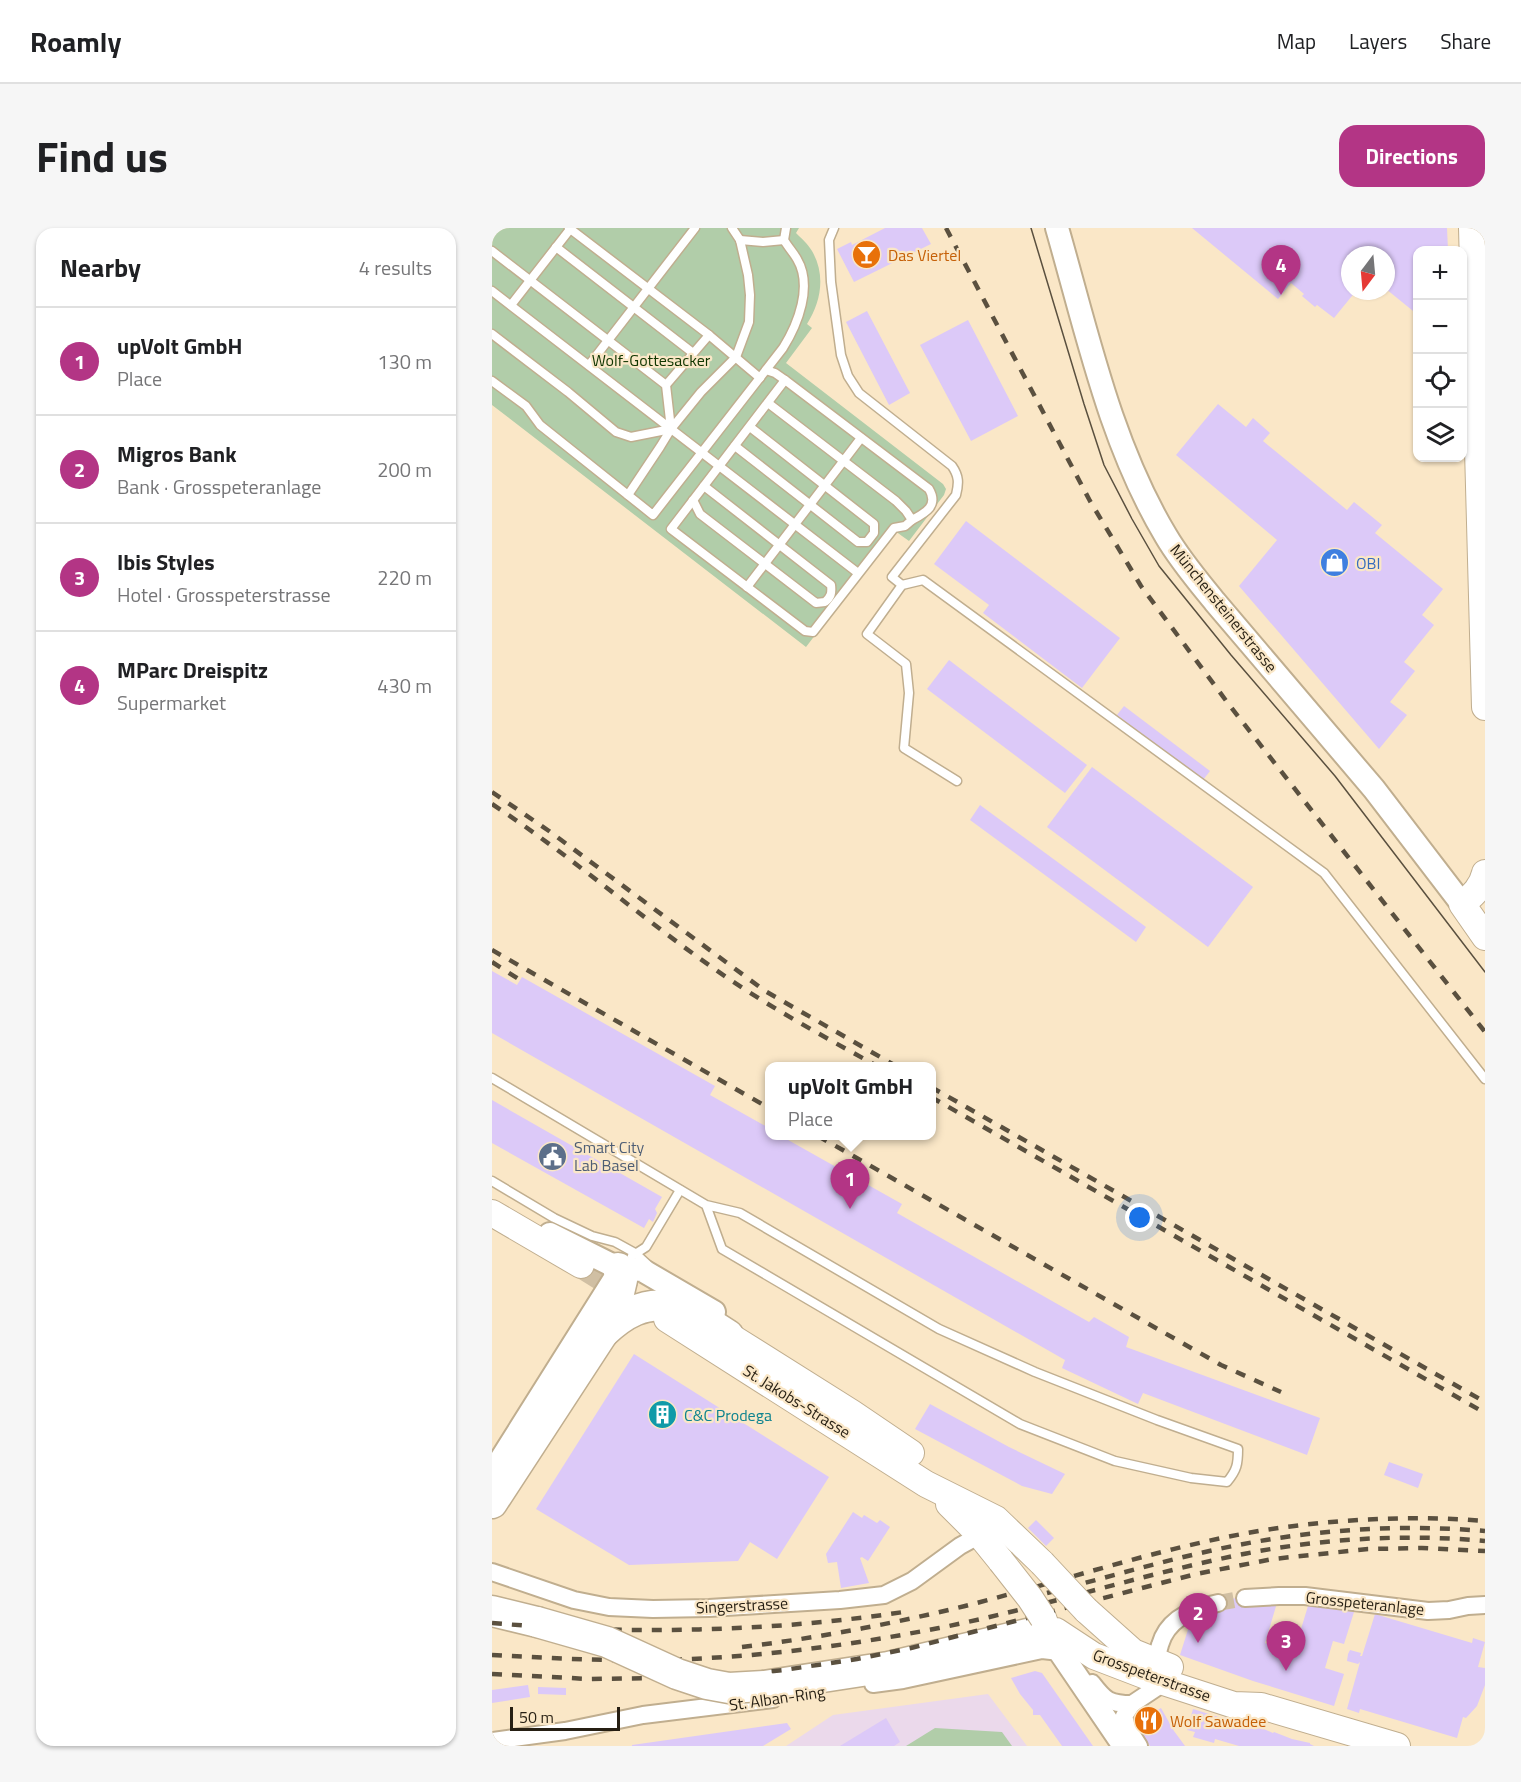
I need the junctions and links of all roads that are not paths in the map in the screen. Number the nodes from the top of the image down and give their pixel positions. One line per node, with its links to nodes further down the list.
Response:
1 (570, 228): 10 (lane); 13 (lane)
2 (695, 228): 13 (lane)
3 (732, 228): 8 (lane)
4 (786, 228): 9 (lane)
5 (834, 228): 47 (lane)
6 (1057, 228): 52 (main road, Münchensteinerstrasse)
7 (1472, 228): 46 (main road)
8 (740, 240): 9 (lane); 21 (lane)
9 (784, 240): 23 (lane)
10 (556, 247): 12 (lane); 16 (lane)
11 (492, 251): 12 (lane)
12 (531, 280): 15 (lane); 19 (lane)
13 (648, 289): 16 (lane); 18 (lane)
14 (492, 291): 15 (lane)
15 (511, 305): 22 (lane)
16 (634, 308): 19 (lane); 20 (lane)
17 (492, 334): 30 (lane)
18 (709, 335): 20 (lane); 21 (lane)
19 (608, 341): 22 (lane); 27 (lane)
20 (693, 353): 27 (lane)
21 (736, 357): 24 (lane); 30 (lane)
22 (589, 365): 30 (lane)
23 (766, 370): 24 (lane); 25 (lane)
24 (760, 378): 33 (lane)
25 (785, 380): 28 (lane); 31 (lane)
26 (492, 381): 38 (lane)
27 (666, 385): 30 (lane)
28 (768, 403): 29 (lane); 34 (lane)
29 (750, 427): 32 (lane); 36 (lane)
30 (671, 429): 33 (lane); 38 (lane)
31 (861, 438): 34 (lane); 41 (lane)
32 (735, 446): 35 (lane); 40 (lane)
33 (702, 453): 35 (lane); 38 (lane)
34 (843, 460): 36 (lane); 41 (lane)
35 (719, 466): 37 (lane); 42 (lane)
36 (824, 485): 40 (lane); 40 (lane)
37 (704, 486): 39 (lane); 43 (lane)
38 (628, 495)
39 (693, 500): 44 (lane); 48 (lane)
40 (810, 504): 42 (lane)
41 (912, 520): 45 (lane)
42 (795, 524): 43 (lane); 45 (lane)
43 (779, 544): 44 (lane); 44 (lane)
44 (766, 563): 48 (lane)
45 (858, 573): 48 (lane)
46 (1483, 584): 49 (main road)
47 (902, 585): 50 (lane); 55 (lane)
48 (747, 587)
49 (1485, 707)
50 (957, 782)
51 (1485, 873): 52 (main road)
52 (1462, 904): 53 (main road, Münchensteinerstrasse)
53 (1485, 937)
54 (492, 1078): 57 (lane)
55 (1485, 1079)
56 (492, 1181): 61 (lane)
57 (680, 1190): 59 (lane); 61 (lane)
58 (492, 1201): 61 (main road)
59 (706, 1205): 59 (lane)
60 (492, 1213): 62 (main road)
61 (627, 1260): 64 (main road); 65 (highway); 66 (street)
62 (581, 1265)
63 (667, 1319): 68 (main road, St. Jakobs-Strasse)
64 (717, 1327): 65 (highway); 68 (main road)
65 (603, 1333): 67 (highway)
66 (492, 1468)
67 (492, 1503)
68 (988, 1527): 69 (main road, St. Jakobs-Strasse); 70 (street, Singerstrasse); 75 (main road, St. Jakobs-Strasse, bridge)
69 (1042, 1563): 75 (main road); 76 (main road, Grosspeterstrasse, bridge)
70 (492, 1572)
71 (1245, 1598): 73 (street, Grosspeteranlage)
72 (1218, 1604): 76 (street)
73 (1485, 1605)
74 (492, 1611): 75 (highway, bridge)
75 (1051, 1634): 76 (main road, Grosspeterstrasse); 76 (main road, Grosspeterstrasse); 77 (street, St. Jakobs-Strasse); 78 (street, St. Alban-Ring); 79 (main road, St. Jakobs-Strasse)
76 (1151, 1674): 77 (street); 81 (main road, Grosspeterstrasse)
77 (1132, 1704): 80 (street)
78 (492, 1741)
79 (1125, 1746)
80 (1139, 1746)
81 (1397, 1746)

